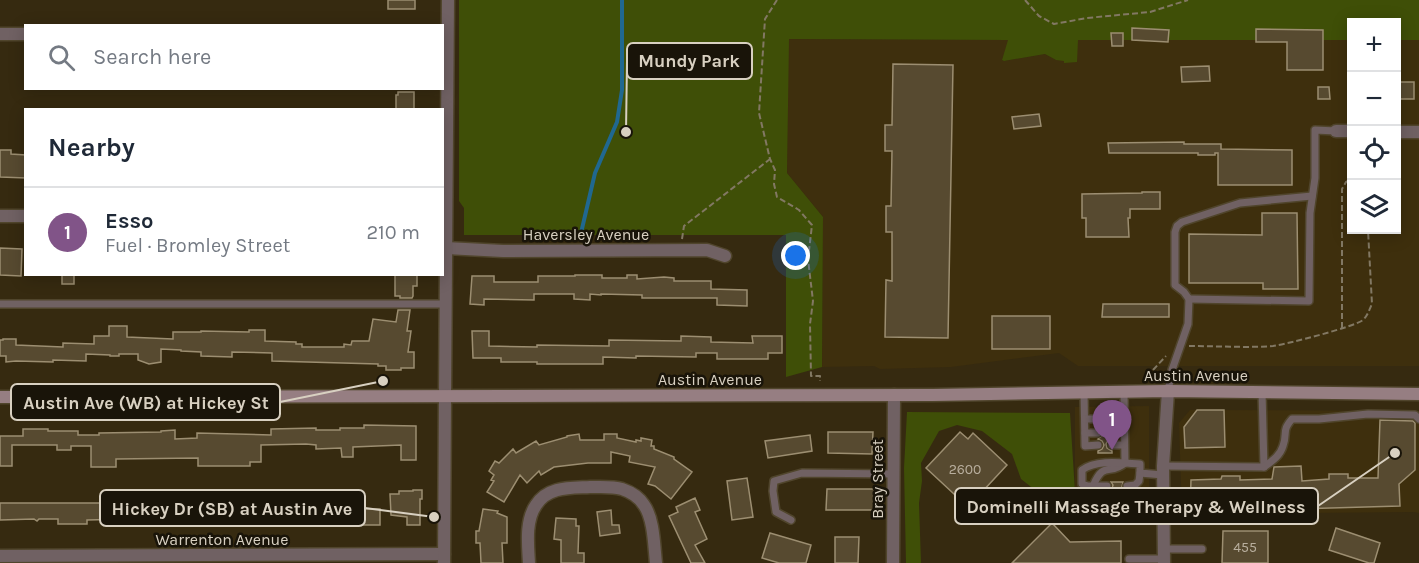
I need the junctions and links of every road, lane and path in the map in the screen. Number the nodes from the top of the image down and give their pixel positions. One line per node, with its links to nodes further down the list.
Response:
1 (448, 0): 5 (street)
2 (777, 0): 12 (path)
3 (1025, 0): 4 (path)
4 (1188, 0)
5 (445, 33): 15 (street)
6 (0, 34): 7 (street)
7 (24, 34)
8 (1336, 131): 9 (street); 14 (lane)
9 (1347, 131)
10 (1401, 132): 11 (street)
11 (1419, 132)
12 (770, 159): 20 (path); 28 (path)
13 (1350, 180): 25 (path)
14 (1312, 196): 22 (lane); 22 (lane)
15 (444, 214): 19 (street)
16 (0, 216): 17 (street)
17 (24, 216)
18 (1368, 234): 26 (path)
19 (447, 248): 20 (street, Haversley Avenue); 24 (street)
20 (680, 250): 21 (street, Haversley Avenue)
21 (725, 256)
22 (1189, 298): 26 (lane)
23 (0, 304): 24 (lane)
24 (447, 304): 34 (street)
25 (1342, 329)
26 (1181, 345): 27 (path); 29 (lane)
27 (1154, 370)
28 (820, 381)
29 (1168, 391): 30 (main road, Austin Avenue); 31 (main road, Austin Avenue); 49 (street)
30 (1124, 392): 32 (main road, Austin Avenue); 38 (lane)
31 (1262, 392): 33 (main road, Austin Avenue); 48 (lane)
32 (1084, 393): 35 (main road, Austin Avenue); 37 (lane)
33 (1419, 394)
34 (445, 395): 35 (main road, Austin Avenue); 36 (main road, Austin Avenue); 61 (street)
35 (894, 395): 51 (street, Bray Street)
36 (0, 396)
37 (1085, 419): 38 (lane); 41 (lane)
38 (1124, 419): 40 (lane)
39 (1419, 419): 48 (lane)
40 (1124, 432): 43 (lane); 46 (lane)
41 (1085, 433): 42 (lane); 44 (lane)
42 (1098, 433)
43 (1112, 433)
44 (1098, 445)
45 (1112, 445): 46 (lane)
46 (1124, 445): 47 (lane)
47 (1125, 463): 50 (lane); 52 (lane); 52 (lane)
48 (1264, 467): 49 (lane)
49 (1163, 470): 50 (lane); 55 (street)
50 (1140, 473): 54 (lane)
51 (894, 474): 57 (lane); 65 (street, Bray Street)
52 (1093, 486): 53 (lane)
53 (1107, 486)
54 (1127, 486)
55 (1163, 501): 56 (lane); 60 (street)
56 (1069, 502)
57 (791, 520)
58 (1202, 549): 60 (lane)
59 (0, 556): 61 (street, Warrenton Avenue)
60 (1164, 557): 62 (lane)
61 (444, 558)
62 (1129, 559)
63 (529, 563): 64 (street)
64 (656, 563)
65 (893, 563)

